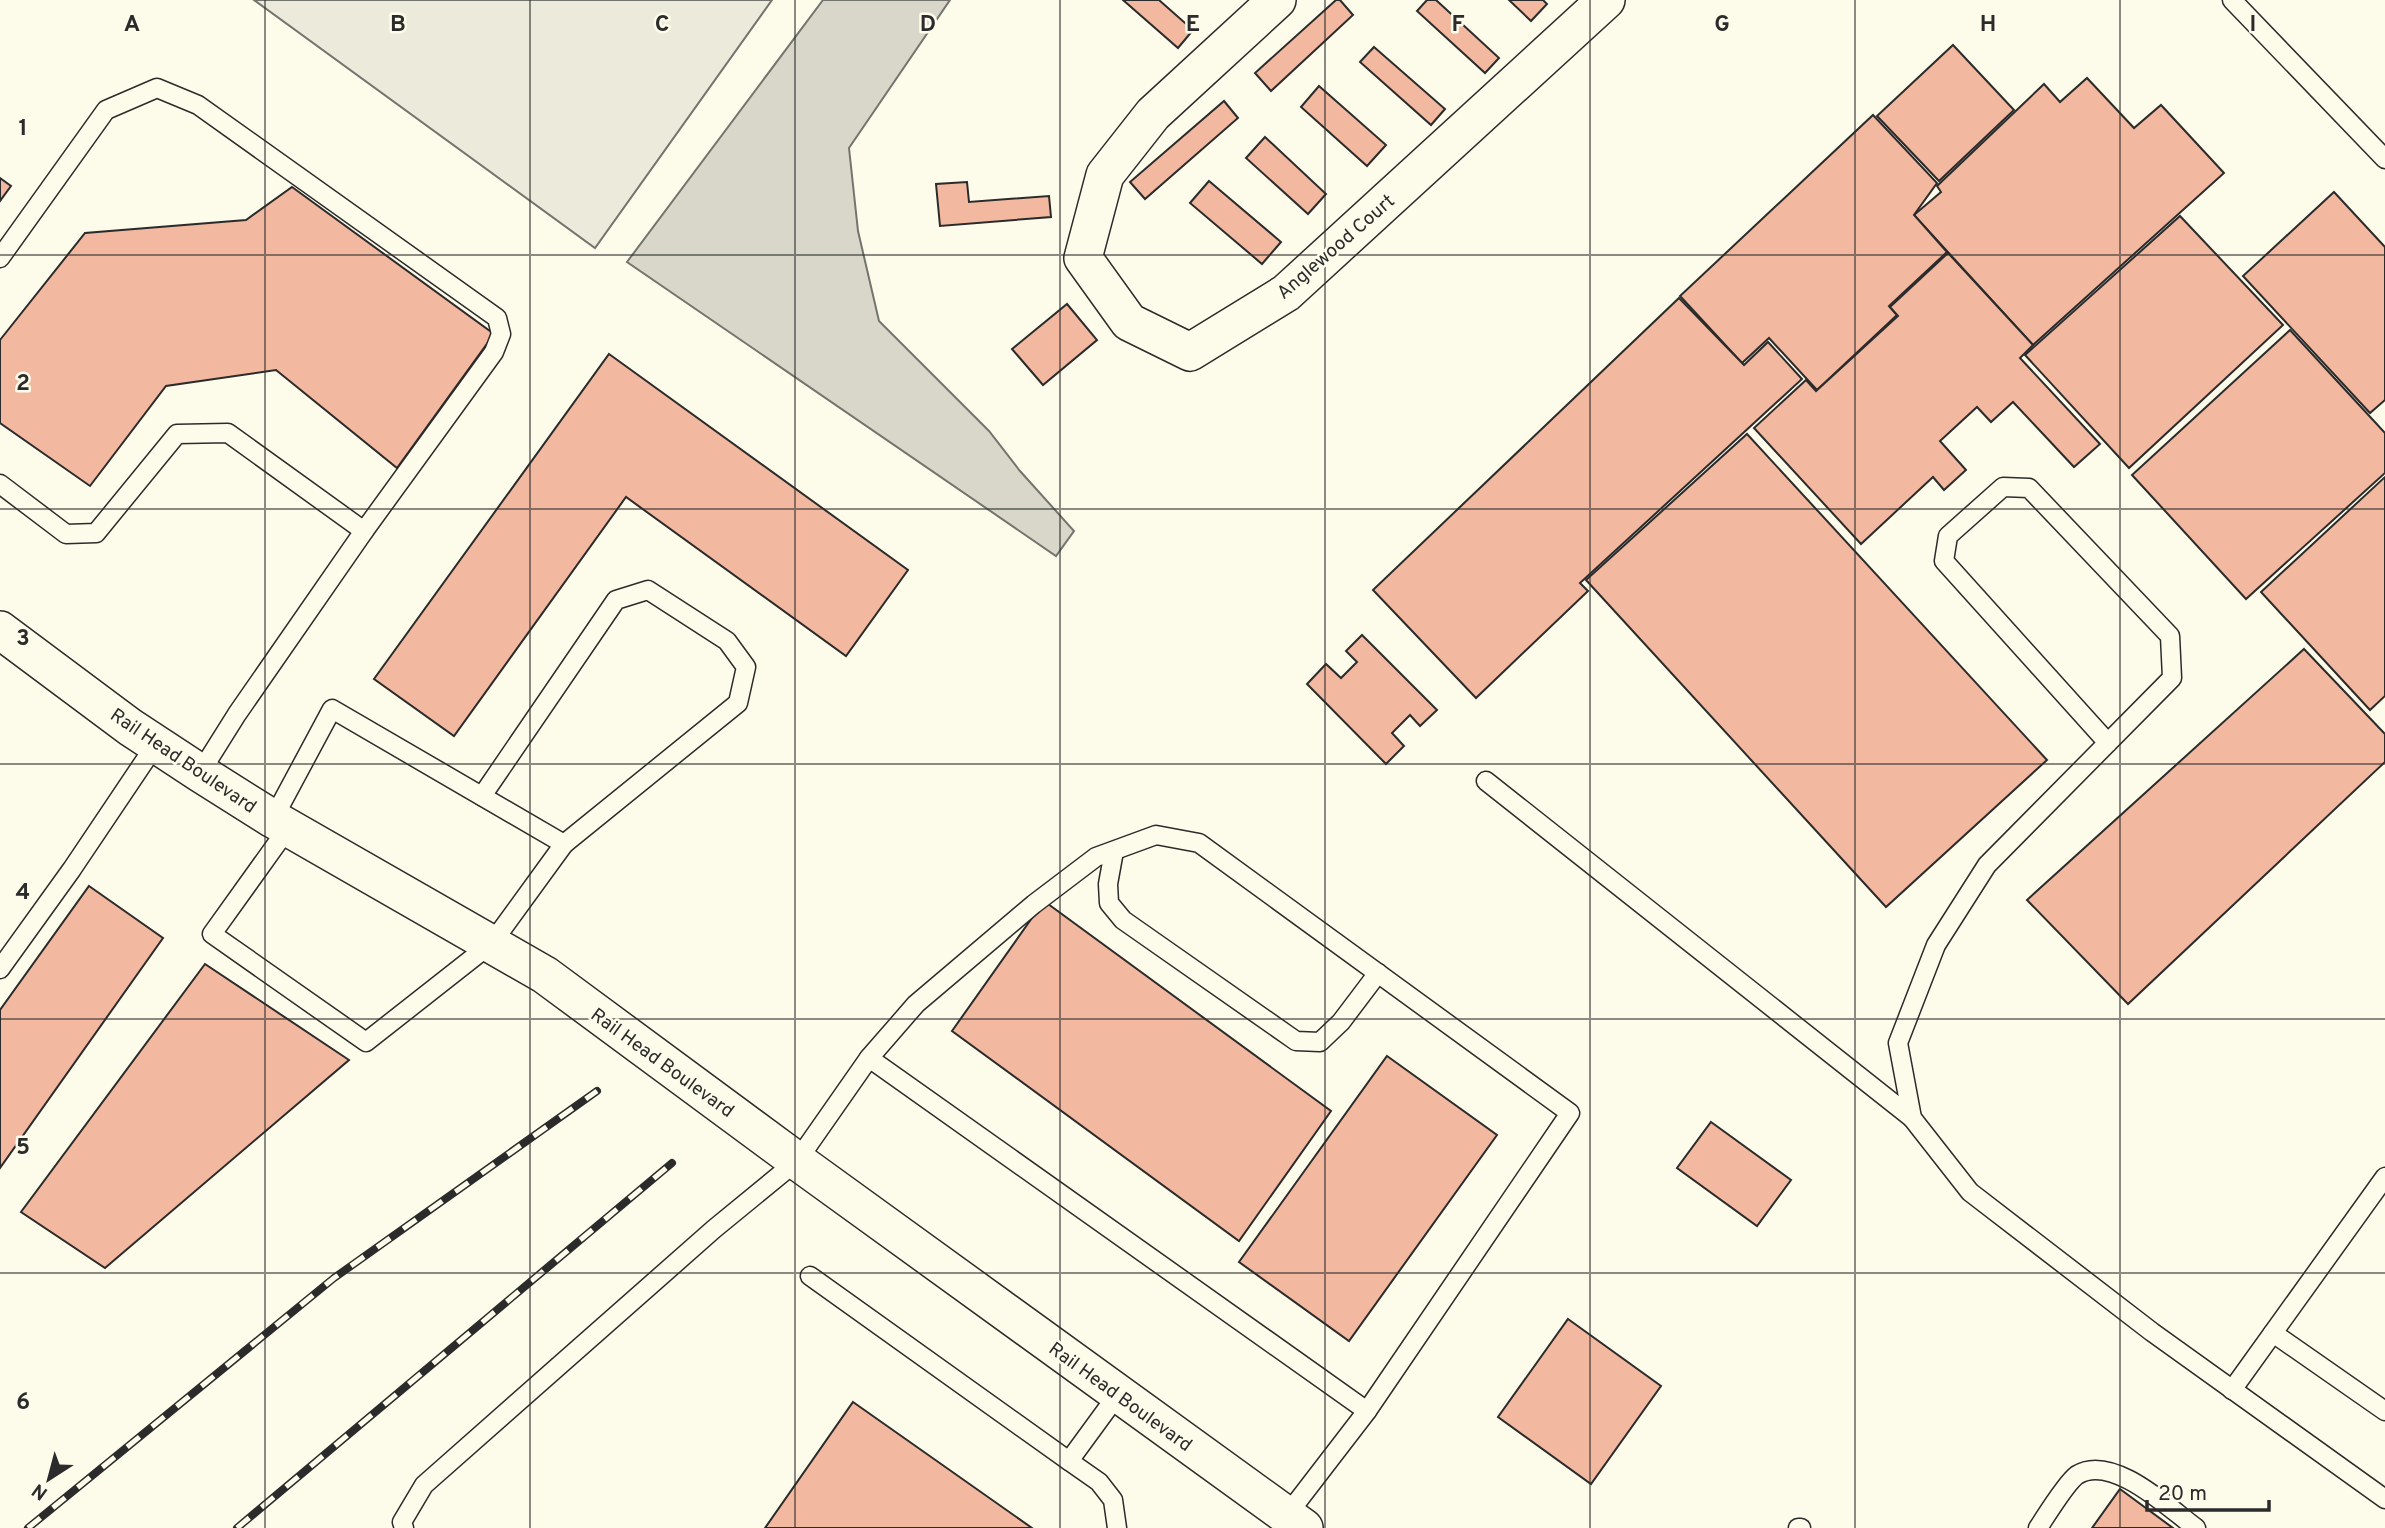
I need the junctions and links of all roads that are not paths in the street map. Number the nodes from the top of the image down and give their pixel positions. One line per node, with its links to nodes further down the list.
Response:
1 (1277, 0): 2 (street, Anglewood Court)
2 (1606, 0)
3 (2232, 0): 4 (lane)
4 (2385, 159)
5 (0, 258): 7 (lane)
6 (0, 484): 7 (lane)
7 (364, 531): 11 (lane)
8 (4, 640): 10 (street, Rail Head Boulevard)
9 (2108, 743): 9 (lane); 21 (lane)
10 (156, 744): 11 (street, Rail Head Boulevard); 18 (lane)
11 (200, 773): 14 (street, Rail Head Boulevard)
12 (1486, 781): 21 (lane)
13 (482, 796): 14 (lane); 15 (lane); 15 (lane)
14 (280, 823): 17 (street, Rail Head Boulevard); 17 (lane)
15 (564, 844): 17 (lane)
16 (1114, 851): 19 (lane); 19 (lane); 20 (lane)
17 (492, 943): 22 (street, Rail Head Boulevard)
18 (0, 969)
19 (1378, 972): 28 (lane)
20 (869, 1058): 22 (lane); 28 (lane)
21 (1912, 1118): 26 (lane)
22 (797, 1161): 27 (street, Rail Head Boulevard); 33 (lane)
23 (2385, 1177): 25 (lane)
24 (810, 1276): 30 (lane)
25 (2273, 1333): 26 (lane); 29 (lane)
26 (2232, 1390): 31 (lane)
27 (1118, 1394): 30 (lane); 32 (street, Rail Head Boulevard)
28 (1367, 1411): 32 (lane)
29 (2385, 1411)
30 (1069, 1461): 34 (lane)
31 (2385, 1499)
32 (1295, 1522)
33 (404, 1528)
34 (1117, 1528)
35 (2038, 1528): 36 (lane)
36 (2196, 1528)

